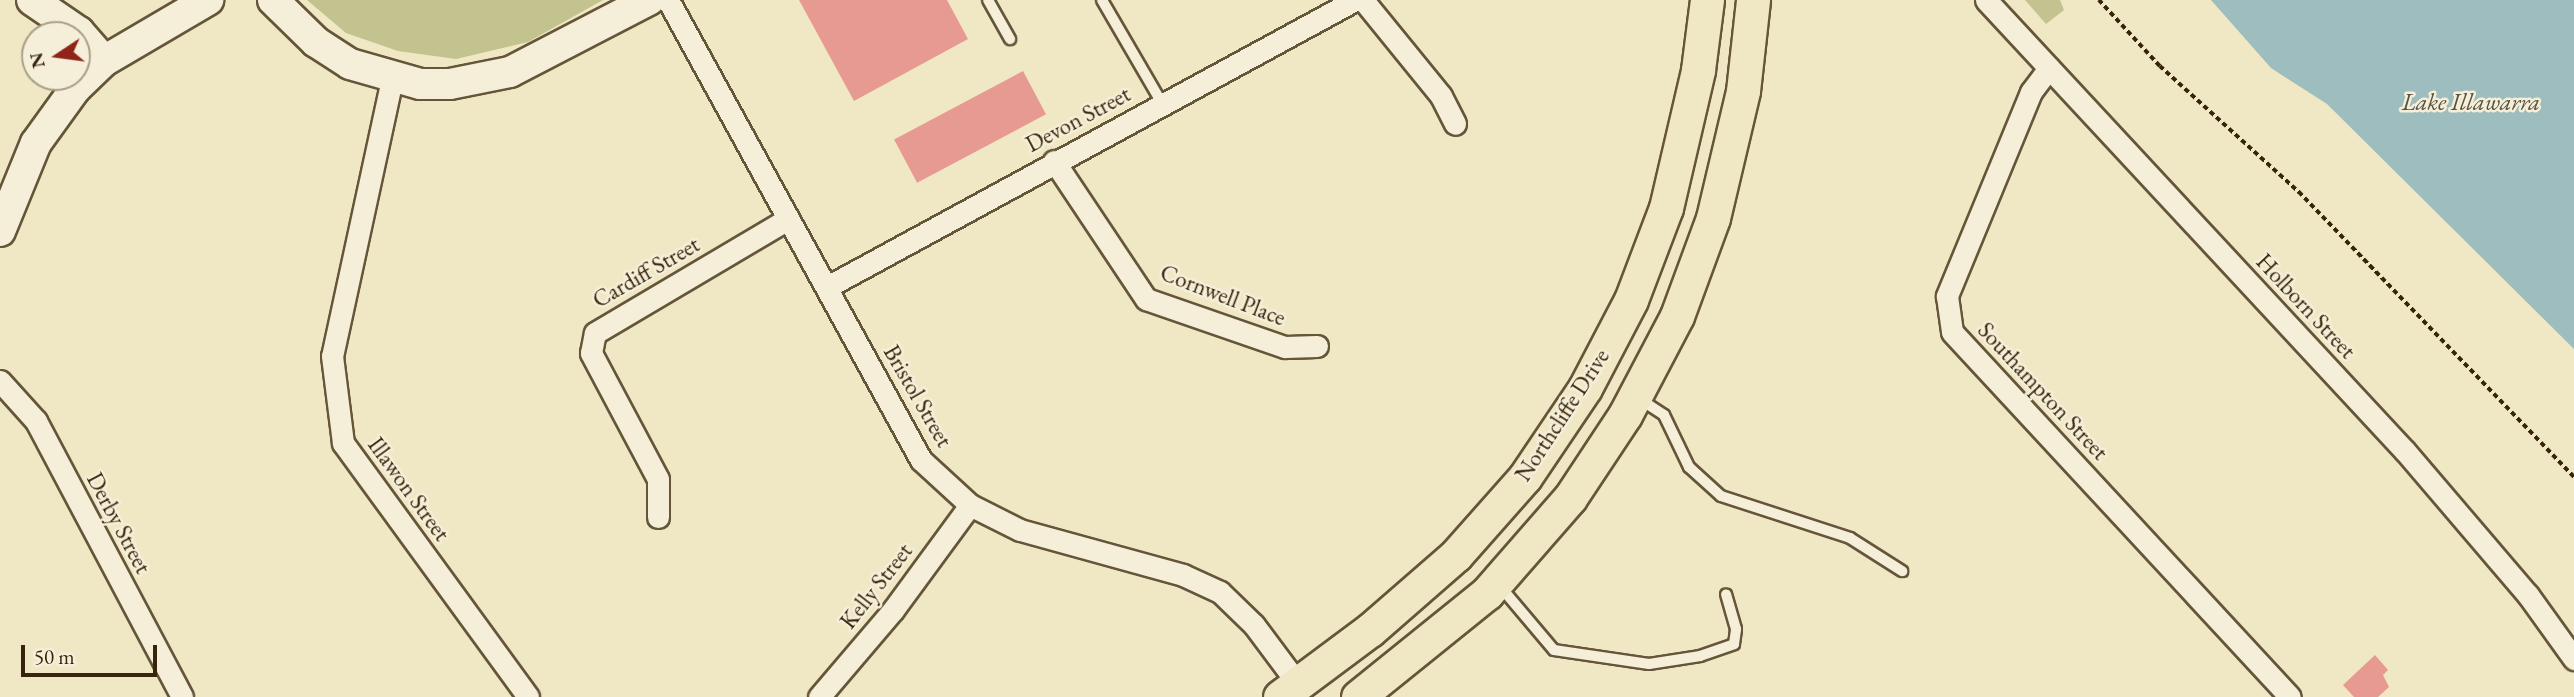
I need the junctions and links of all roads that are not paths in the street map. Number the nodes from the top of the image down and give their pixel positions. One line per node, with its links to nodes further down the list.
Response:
1 (32, 0): 14 (street)
2 (208, 0): 14 (street)
3 (273, 0): 16 (street)
4 (649, 0): 16 (street)
5 (668, 0): 20 (street, Bristol Street)
6 (988, 0): 13 (lane)
7 (1102, 0): 17 (lane)
8 (1355, 0): 17 (street, Devon Street)
9 (1363, 0): 18 (street)
10 (1707, 0): 32 (main road, Northcliffe Drive)
11 (1753, 0): 25 (main road)
12 (1986, 0): 15 (street, Holborn Street)
13 (1010, 39)
14 (104, 61): 21 (street)
15 (2049, 68): 31 (street, Holborn Street); 37 (street, Southampton Street)
16 (392, 79): 34 (street, Illawon Street)
17 (1161, 103): 19 (street, Devon Street)
18 (1455, 124)
19 (1055, 161): 22 (street, Devon Street); 23 (street, Cornwell Place)
20 (788, 219): 22 (street, Bristol Street); 27 (street, Cardiff Street)
21 (0, 231)
22 (827, 287): 26 (street, Bristol Street)
23 (1317, 346)
24 (0, 381): 33 (street, Derby Street)
25 (1634, 396): 28 (lane); 29 (main road)
26 (970, 505): 32 (street, Bristol Street); 35 (street, Kelly Street)
27 (658, 517)
28 (1902, 571)
29 (1497, 582): 30 (lane); 36 (main road)
30 (1726, 594)
31 (2574, 659)
32 (1289, 690)
33 (182, 697)
34 (527, 697)
35 (819, 697)
36 (1358, 697)
37 (2290, 697)

